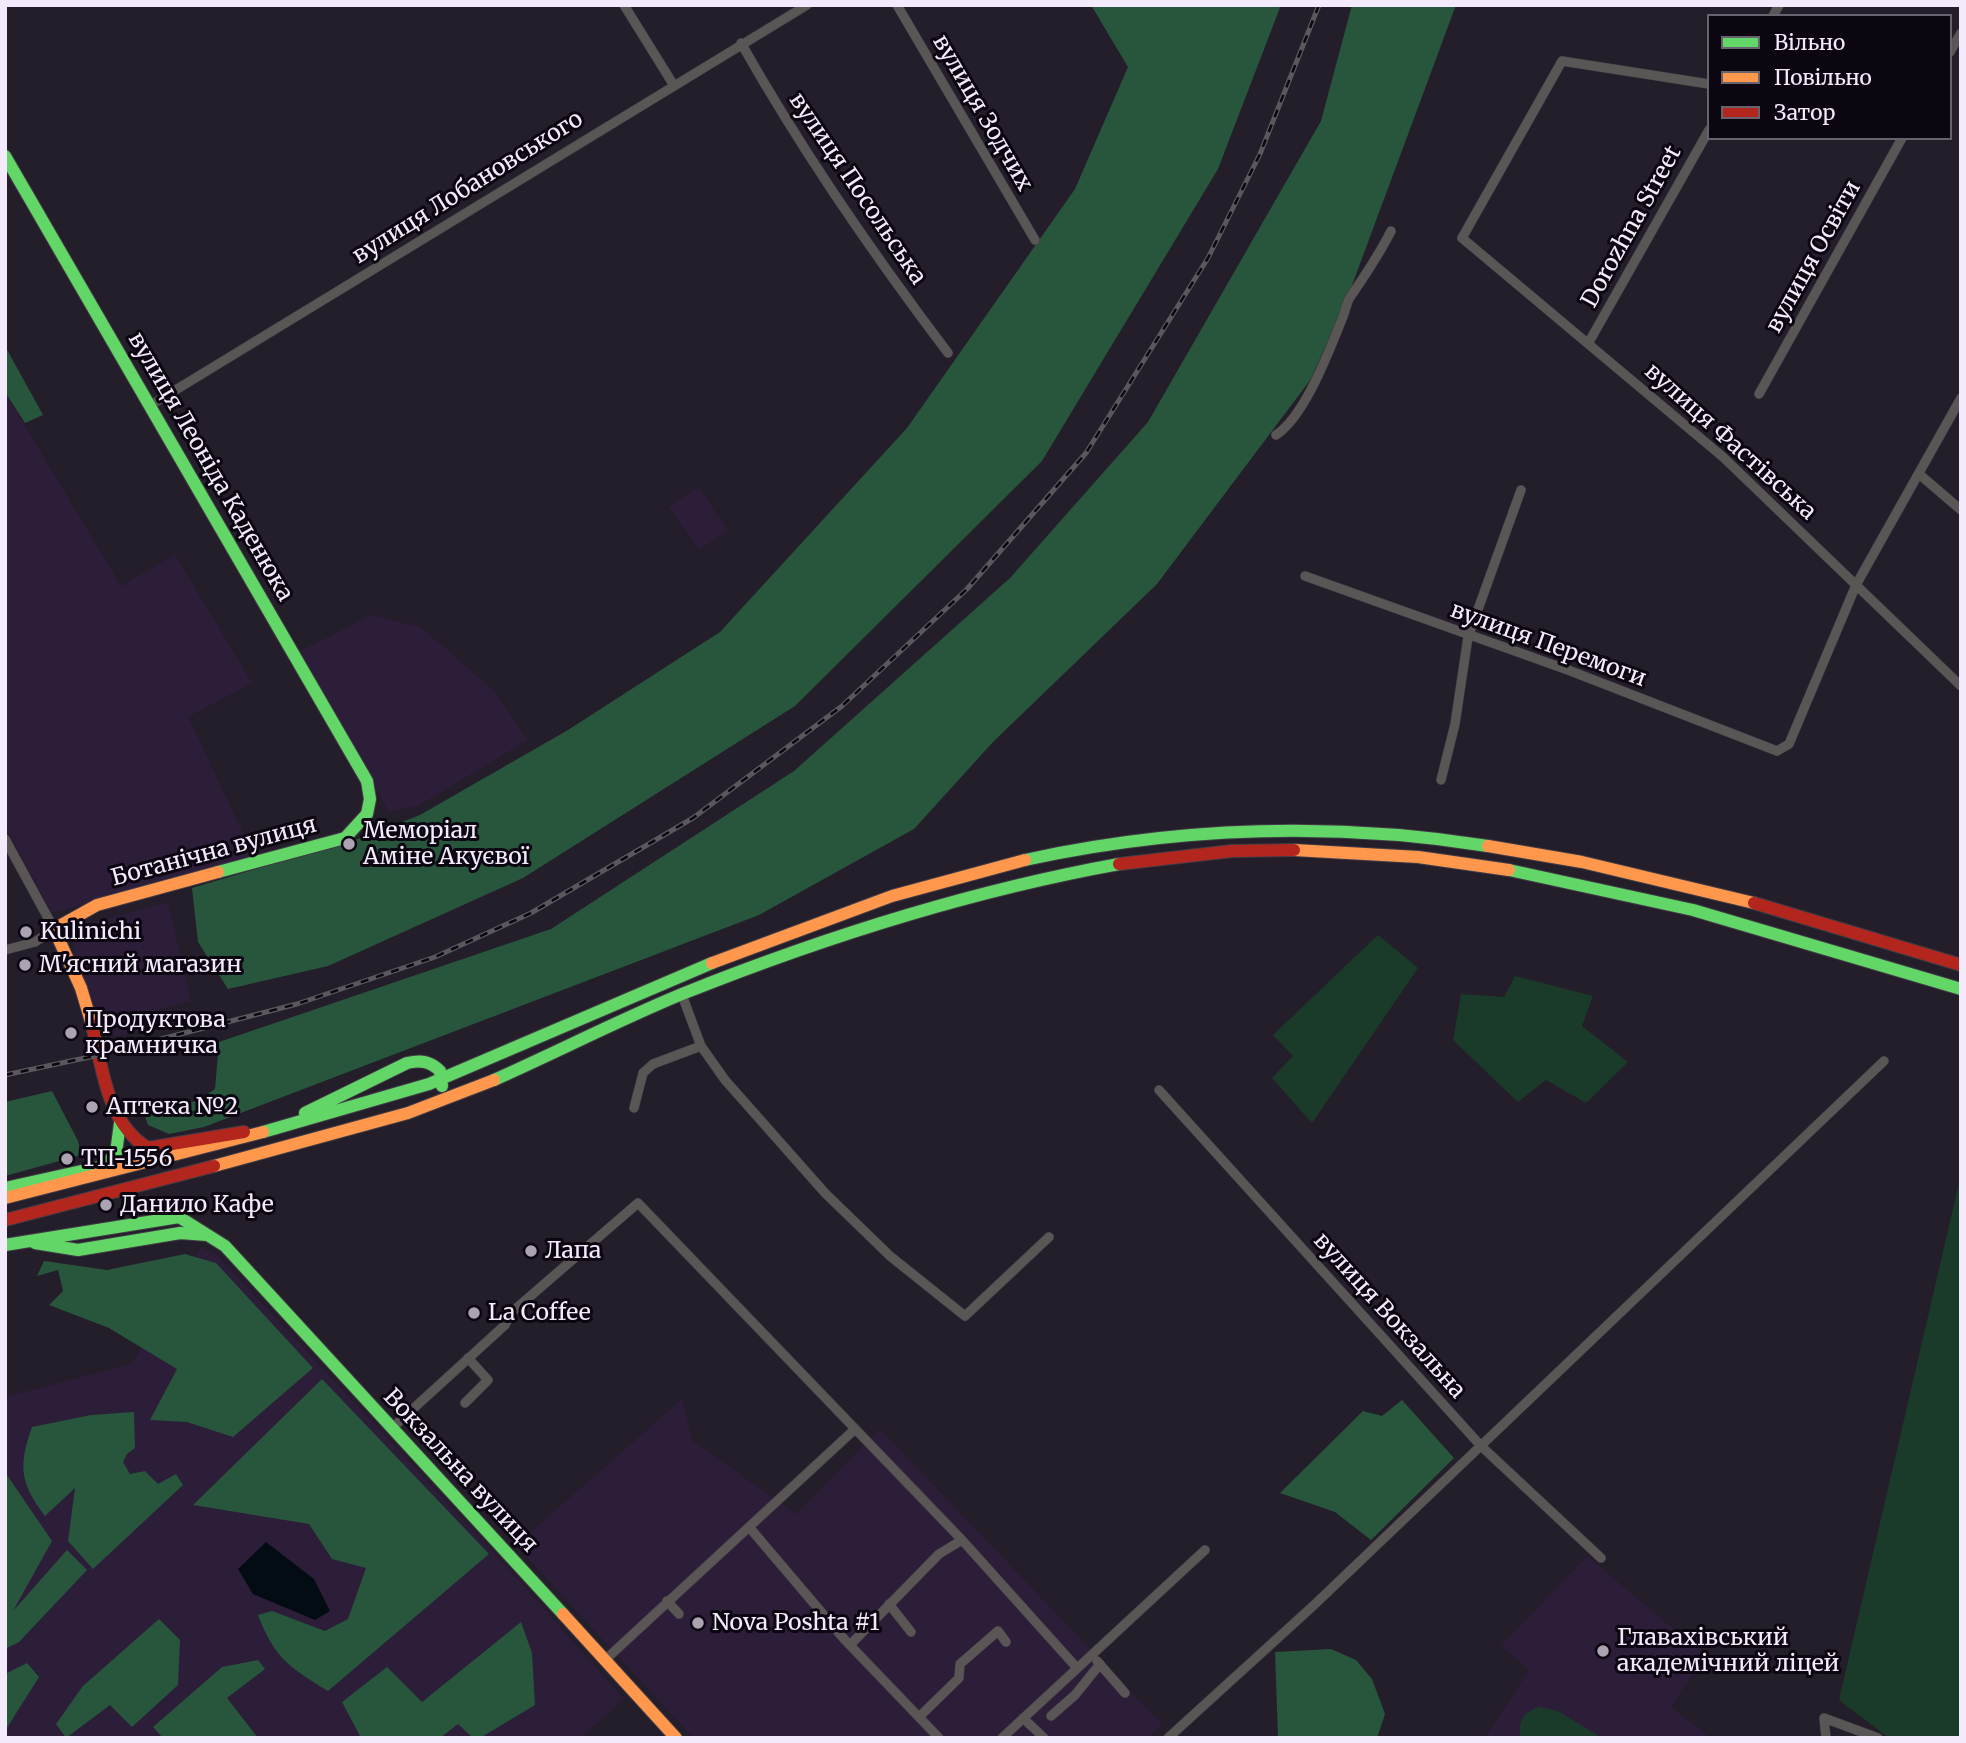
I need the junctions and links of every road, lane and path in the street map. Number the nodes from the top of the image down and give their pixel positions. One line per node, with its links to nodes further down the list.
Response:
1 (624, 5): 8 (street)
2 (807, 5): 5 (street, вулиця Лобановського)
3 (897, 5): 13 (street, вулиця Зодчих)
4 (1961, 33): 6 (street)
5 (741, 43): 8 (street, вулиця Лобановського); 15 (street, вулиця Посольська)
6 (1952, 49)
7 (1707, 84): 14 (street, вулиця Фастівська)
8 (673, 85): 18 (street, вулиця Лобановського)
9 (1707, 134): 14 (street, Dorozhna Street)
10 (1901, 140): 16 (street, вулиця Освіти)
11 (5, 156): 18 (main road, вулиця Леоніда Каденюка)
12 (1391, 231): 19 (street)
13 (1035, 240)
14 (1589, 342): 24 (street, вулиця Фастівська)
15 (948, 353)
16 (1759, 394)
17 (1961, 398): 20 (street)
18 (150, 405): 28 (main road, вулиця Леоніда Каденюка)
19 (1276, 435)
20 (1919, 474): 22 (street); 24 (street)
21 (1521, 490): 25 (street)
22 (1961, 510)
23 (1306, 576): 25 (street, вулиця Перемоги)
24 (1856, 585): 25 (street, вулиця Перемоги); 26 (street, вулиця Фастівська)
25 (1468, 636): 27 (street)
26 (1961, 686)
27 (1441, 779)
28 (371, 802): 30 (main road, Ботанічна вулиця)
29 (5, 839): 30 (street)
30 (54, 929): 31 (street, Ботанічна вулиця); 43 (main road)
31 (5, 950)
32 (1932, 956): 33 (main road); 34 (main road); 39 (main road)
33 (1961, 958)
34 (1961, 965)
35 (1961, 989): 36 (main road)
36 (682, 995): 37 (street); 41 (main road)
37 (701, 1046): 42 (street); 52 (street)
38 (1884, 1061): 60 (street)
39 (443, 1078): 41 (main road); 44 (main road); 44 (main road)
40 (1158, 1090): 60 (street, вулиця Вокзальна)
41 (433, 1104): 48 (main road)
42 (634, 1108)
43 (120, 1120): 44 (main road); 45 (main road)
44 (272, 1130): 46 (main road)
45 (5, 1188)
46 (5, 1198)
47 (166, 1217): 49 (main road); 50 (main road, Вокзальна вулиця); 51 (main road)
48 (5, 1220)
49 (113, 1225): 53 (main road); 55 (main road)
50 (211, 1235): 51 (main road); 58 (main road, Вокзальна вулиця)
51 (167, 1236): 55 (main road)
52 (1049, 1237)
53 (24, 1242): 54 (main road); 55 (main road)
54 (5, 1245)
55 (113, 1247)
56 (468, 1358): 57 (street); 58 (street); 59 (street)
57 (465, 1403)
58 (392, 1428): 72 (main road, Вокзальна вулиця)
59 (854, 1430): 61 (street); 62 (street)
60 (1481, 1446): 64 (street, вулиця Вокзальна); 83 (street)
61 (749, 1527): 65 (street); 70 (street)
62 (962, 1540): 66 (street); 74 (street)
63 (1205, 1550): 71 (street)
64 (1601, 1558)
65 (667, 1601): 67 (street); 72 (street)
66 (889, 1604): 68 (street); 70 (street)
67 (679, 1614)
68 (911, 1632)
69 (1006, 1642): 77 (street)
70 (850, 1645): 77 (street)
71 (1091, 1654): 73 (street); 74 (street)
72 (605, 1660): 79 (main road, Вокзальна вулиця)
73 (1100, 1664): 75 (street); 76 (street)
74 (1077, 1668): 78 (street)
75 (1125, 1693)
76 (1051, 1716)
77 (919, 1717): 80 (street)
78 (1023, 1718): 81 (street); 82 (street)
79 (676, 1738)
80 (940, 1738)
81 (1002, 1738)
82 (1044, 1738)
83 (1168, 1738)
84 (1826, 1738): 85 (street)
85 (1878, 1738)

